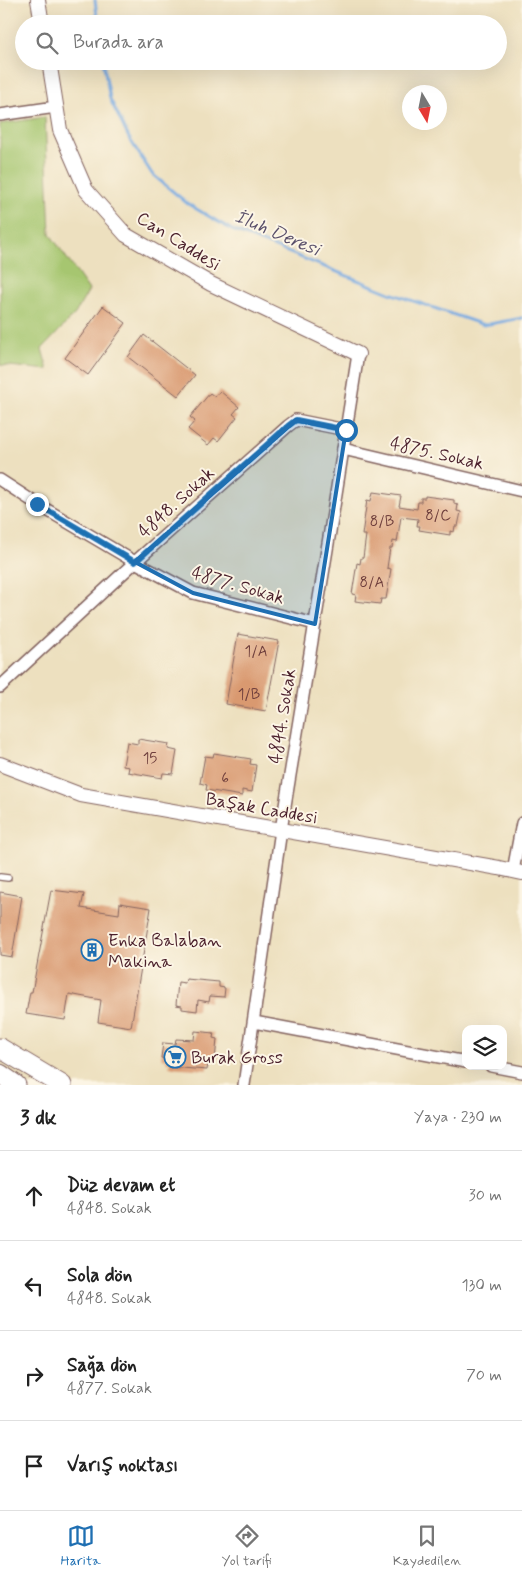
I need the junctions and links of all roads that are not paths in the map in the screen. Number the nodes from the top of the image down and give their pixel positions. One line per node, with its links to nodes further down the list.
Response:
1 (38, 0): 2 (street)
2 (40, 15)
3 (50, 70): 4 (street, Can Caddesi)
4 (56, 107): 5 (street); 6 (street, Can Caddesi)
5 (0, 115)
6 (358, 354): 7 (street, 4844. Sokak)
7 (346, 430): 8 (street, 4844. Sokak); 11 (street, 4848. Sokak)
8 (343, 449): 10 (street, 4875. Sokak); 12 (street, 4844. Sokak)
9 (0, 480): 11 (street, 4877. Sokak)
10 (522, 491)
11 (135, 562): 12 (street, 4877. Sokak); 13 (street, 4848. Sokak)
12 (315, 624): 16 (street, 4844. Sokak)
13 (0, 687)
14 (0, 764): 16 (street, Başak Caddesi)
15 (522, 822): 17 (street)
16 (281, 830): 17 (street, Başak Caddesi); 20 (street, 4844. Sokak)
17 (517, 872)
18 (0, 877): 19 (lane)
19 (8, 878)
20 (254, 1022): 22 (street); 28 (street, 4844. Sokak)
21 (0, 1048): 27 (highway)
22 (462, 1061)
23 (507, 1069): 24 (street)
24 (522, 1072)
25 (0, 1074): 26 (highway)
26 (16, 1085)
27 (62, 1085)
28 (244, 1085)

